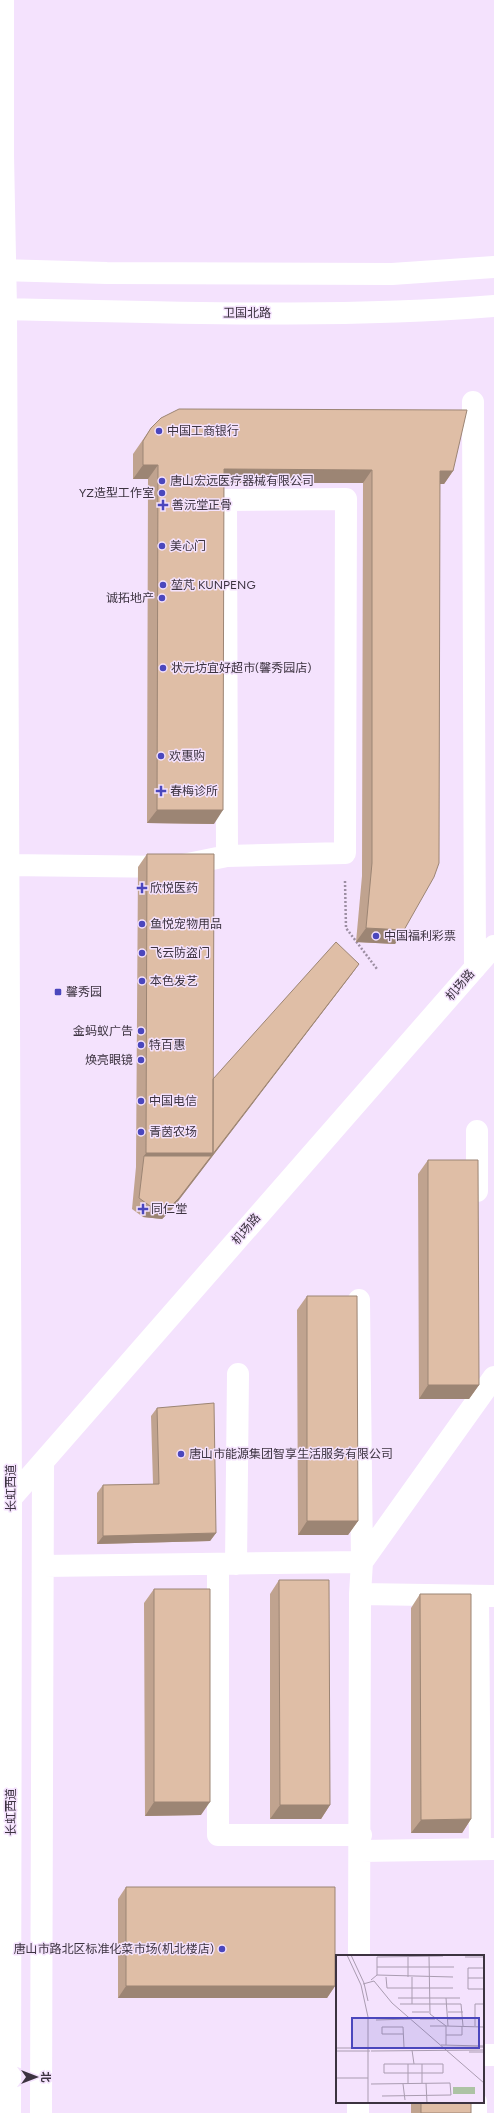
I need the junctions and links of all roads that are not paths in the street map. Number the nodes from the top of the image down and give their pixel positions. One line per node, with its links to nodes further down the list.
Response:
1 (2, 0): 3 (street, 长虹西道)
2 (494, 267): 3 (street)
3 (3, 270): 5 (street, 长虹西道)
4 (494, 306): 5 (street, 卫国北路)
5 (3, 309): 8 (street, 长虹西道)
6 (473, 402): 10 (street)
7 (227, 856): 7 (street); 8 (street)
8 (8, 865): 17 (street, 长虹西道)
9 (494, 946): 10 (street, 机场路)
10 (475, 968): 16 (street, 机场路)
11 (477, 1131): 12 (street)
12 (477, 1210)
13 (358, 1300): 18 (street)
14 (486, 1372): 18 (street)
15 (238, 1374): 19 (street)
16 (43, 1462): 17 (street, 机场路); 20 (street)
17 (5, 1506): 26 (street, 长虹西道)
18 (362, 1562): 19 (street); 21 (street)
19 (227, 1564): 20 (street); 23 (street)
20 (43, 1566): 27 (street)
21 (360, 1594): 22 (street); 23 (street)
22 (486, 1596): 24 (street)
23 (361, 1843): 24 (street); 25 (street)
24 (487, 1849)
25 (359, 1955)
26 (10, 2113)
27 (41, 2113)

